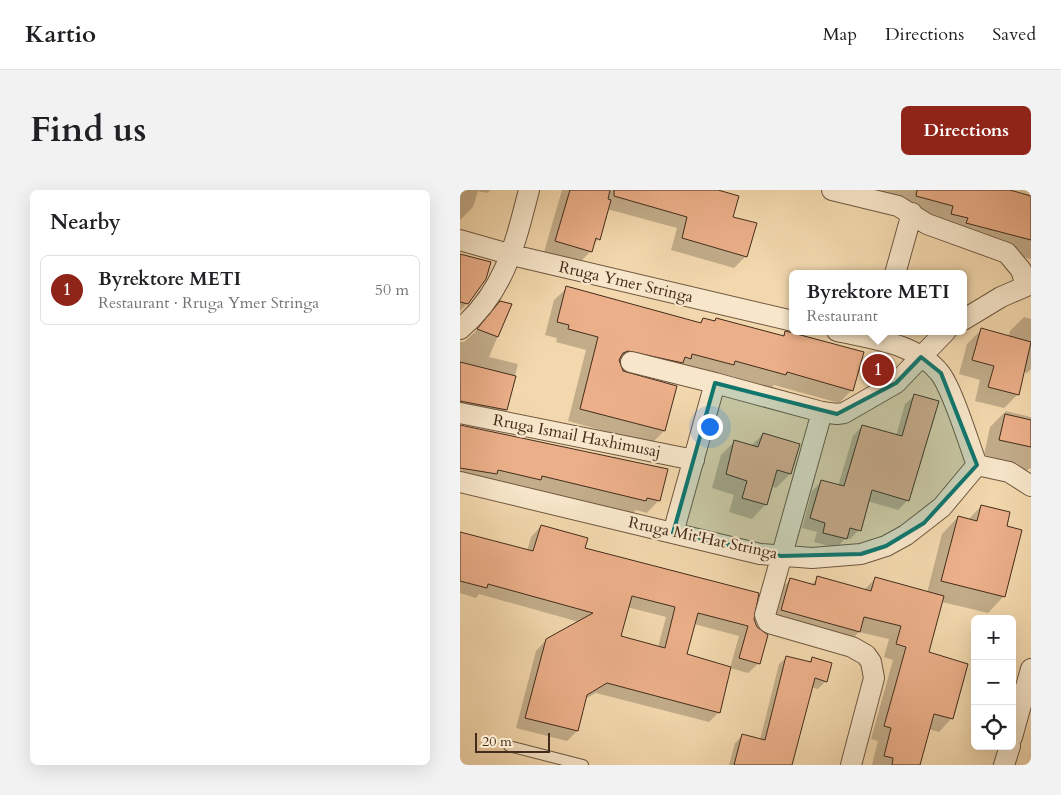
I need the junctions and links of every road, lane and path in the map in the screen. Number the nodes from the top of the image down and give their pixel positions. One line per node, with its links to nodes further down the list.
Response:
1 (529, 190): 5 (street)
2 (832, 190): 3 (street)
3 (912, 213): 6 (street); 7 (street)
4 (460, 240): 5 (street, Rruga Ymer Stringa)
5 (512, 255): 9 (street, Rruga Ymer Stringa); 10 (street)
6 (896, 270)
7 (1028, 284): 8 (street)
8 (967, 317)
9 (789, 320)
10 (460, 329)
11 (942, 335): 13 (street)
12 (877, 336): 13 (street)
13 (921, 357): 16 (street); 19 (street)
14 (631, 362): 15 (street)
15 (715, 384): 16 (street); 18 (street)
16 (822, 412): 23 (street)
17 (460, 413): 18 (street, Rruga Ismail Haxhimusaj)
18 (694, 460): 22 (street)
19 (977, 465): 21 (street); 23 (street, Rruga Mit'Hat Stringa)
20 (460, 482): 22 (street, Rruga Mit'Hat Stringa)
21 (1031, 486)
22 (673, 533): 23 (street, Rruga Mit'Hat Stringa)
23 (781, 556): 29 (street)
24 (1031, 669): 25 (street)
25 (1016, 723)
26 (509, 746): 28 (lane)
27 (1009, 750): 30 (street)
28 (582, 765)
29 (851, 765)
30 (1004, 765)

